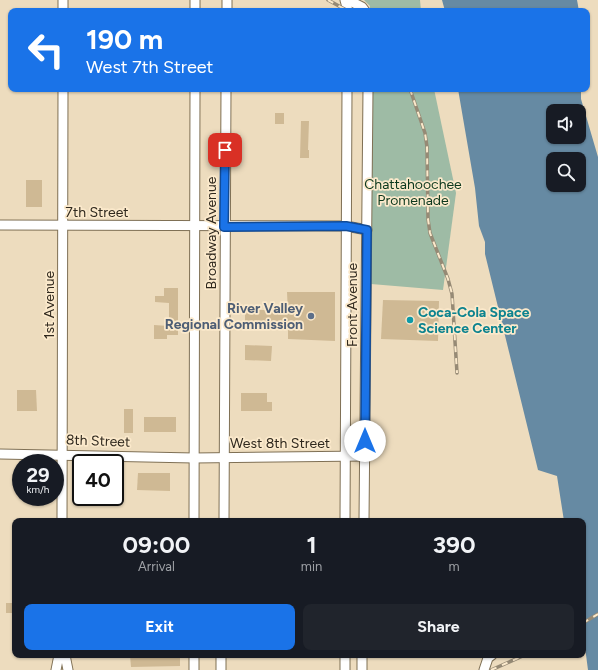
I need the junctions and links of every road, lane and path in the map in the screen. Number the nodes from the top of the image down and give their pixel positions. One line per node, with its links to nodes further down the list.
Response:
1 (347, 0): 2 (street)
2 (363, 8)
3 (63, 92): 9 (street, 1st Avenue)
4 (195, 92): 10 (street, Broadway Avenue)
5 (226, 92): 12 (street, Broadway Avenue)
6 (347, 92): 11 (street, Front Avenue)
7 (368, 92): 13 (street, Front Avenue)
8 (0, 225): 9 (street, 7th Street)
9 (63, 226): 10 (street, 7th Street); 16 (street, 1st Avenue)
10 (194, 226): 12 (street, 7th Street); 21 (street, Broadway Avenue)
11 (346, 226): 12 (street, 7th Street); 13 (street, 7th Street); 20 (street, Front Avenue)
12 (224, 227): 19 (street, Broadway Avenue)
13 (367, 230): 18 (street, Front Avenue)
14 (0, 454): 15 (street, 8th Street)
15 (12, 454)
16 (62, 454)
17 (64, 454): 21 (street, 8th Street)
18 (365, 456): 20 (street, West 8th Street); 27 (street, Front Avenue)
19 (224, 457): 20 (street, West 8th Street); 21 (street, West 8th Street); 25 (street, Broadway Avenue)
20 (344, 457): 26 (street, Front Avenue)
21 (194, 458): 24 (street, Broadway Avenue)
22 (62, 506): 23 (street, 1st Avenue)
23 (62, 518)
24 (194, 518)
25 (224, 518)
26 (345, 518)
27 (364, 518)
28 (58, 658): 36 (street)
29 (66, 658): 37 (street)
30 (194, 658): 38 (street)
31 (221, 658): 39 (street)
32 (345, 658): 40 (street)
33 (363, 658): 35 (street)
34 (488, 658): 41 (street)
35 (365, 669)
36 (56, 670)
37 (68, 670)
38 (194, 670)
39 (221, 670)
40 (345, 670)
41 (484, 670)

